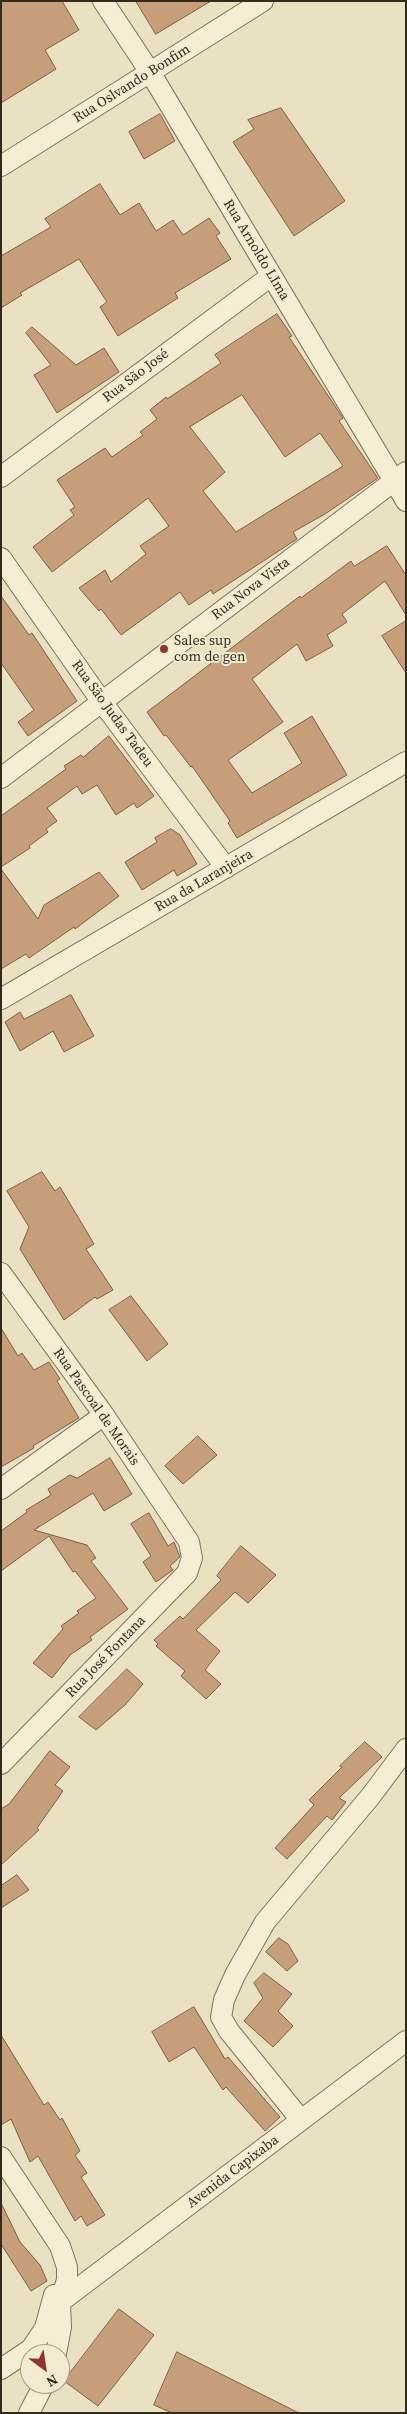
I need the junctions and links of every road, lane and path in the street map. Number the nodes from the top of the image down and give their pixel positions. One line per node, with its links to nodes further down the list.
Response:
1 (103, 1): 3 (street, Rua Arnoldo LIma)
2 (263, 1): 3 (street, Rua Oslvando Bonfim)
3 (150, 72): 4 (street, Rua Oslvando Bonfim); 5 (street, Rua Arnoldo LIma)
4 (1, 166)
5 (271, 276): 6 (street, Rua São José); 7 (street, Rua Arnoldo LIma)
6 (1, 477)
7 (399, 477): 8 (street, Rua Arnoldo LIma); 10 (street, Rua Nova Vista)
8 (406, 501)
9 (1, 558): 10 (street, Rua São Judas Tadeu)
10 (102, 702): 12 (street, Rua Nova Vista); 13 (street, Rua São Judas Tadeu)
11 (406, 762): 13 (street, Rua da Laranjeira)
12 (1, 778)
13 (226, 868): 14 (street, Rua da Laranjeira)
14 (1, 999)
15 (1, 1273): 16 (street, Rua Pascoal de Morais)
16 (104, 1415): 17 (street); 18 (street, Rua Pascoal de Morais)
17 (1, 1489)
18 (189, 1542): 20 (street, Rua José Fontana)
19 (406, 1749): 22 (street)
20 (1, 1764)
21 (406, 2041): 22 (street, Avenida Capixaba)
22 (301, 2120): 25 (street, Avenida Capixaba)
23 (1, 2157): 24 (street)
24 (60, 2246): 25 (street); 27 (street)
25 (60, 2302): 26 (street)
26 (58, 2344)
27 (1, 2369)
28 (39, 2394): 29 (street)
29 (29, 2413)

